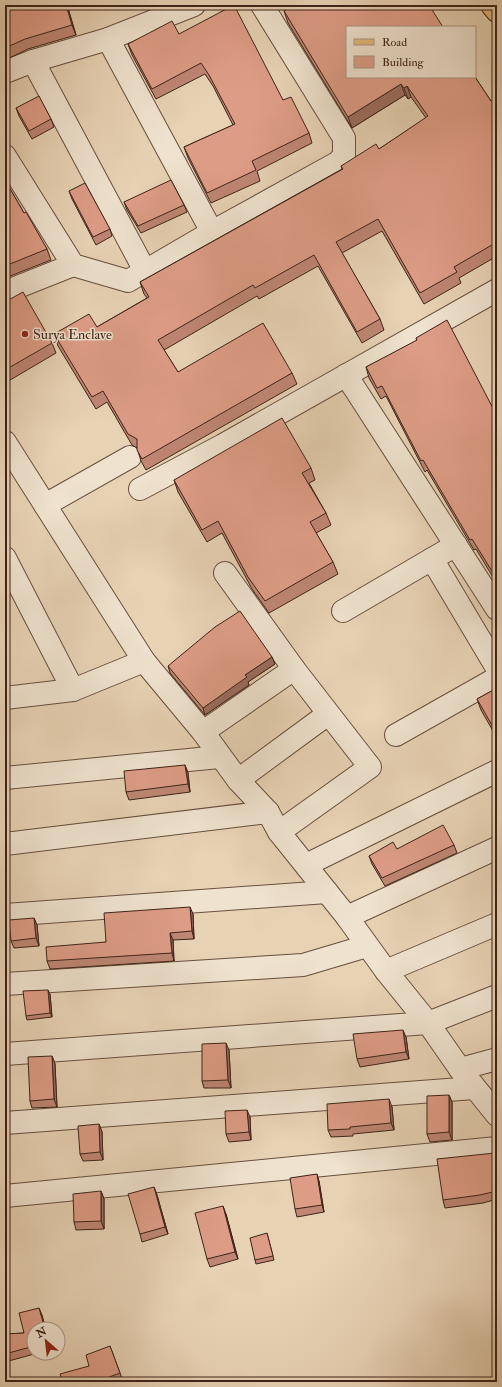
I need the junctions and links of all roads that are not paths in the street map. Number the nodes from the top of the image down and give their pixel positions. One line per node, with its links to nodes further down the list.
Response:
1 (194, 5): 5 (street)
2 (262, 5): 9 (street)
3 (492, 5): 4 (main road)
4 (497, 12)
5 (108, 39): 6 (street); 9 (street)
6 (33, 61): 7 (street); 11 (street)
7 (5, 72)
8 (5, 156): 10 (street)
9 (212, 232): 11 (street)
10 (73, 265): 11 (street); 13 (street)
11 (145, 271)
12 (497, 290): 14 (street)
13 (5, 292)
14 (346, 375): 17 (street); 19 (street)
15 (6, 447): 18 (street)
16 (130, 457): 18 (street)
17 (140, 488)
18 (44, 505): 25 (street)
19 (456, 545): 21 (street); 23 (street)
20 (5, 558): 29 (street)
21 (432, 559): 24 (street); 26 (street)
22 (225, 572): 27 (street)
23 (497, 609)
24 (343, 611)
25 (144, 661): 29 (street); 32 (street)
26 (497, 668)
27 (294, 669): 31 (street); 32 (street)
28 (497, 678): 33 (street)
29 (73, 690): 30 (street)
30 (5, 698)
31 (328, 714): 37 (street); 39 (street)
32 (203, 732): 34 (street)
33 (396, 735)
34 (219, 757): 36 (street); 37 (street)
35 (497, 771): 42 (street)
36 (5, 778)
37 (238, 780): 38 (street)
38 (268, 812): 39 (street); 40 (street)
39 (279, 832): 42 (street)
40 (5, 844)
41 (497, 848): 45 (street)
42 (306, 865): 43 (street)
43 (326, 892): 44 (street); 45 (street)
44 (5, 916)
45 (347, 918): 47 (street)
46 (497, 924): 48 (street)
47 (367, 946): 48 (street); 49 (street)
48 (386, 971): 51 (street)
49 (5, 984)
50 (497, 996): 51 (street)
51 (428, 1023): 52 (street); 54 (street)
52 (5, 1054)
53 (497, 1059): 54 (street)
54 (460, 1069): 55 (street)
55 (474, 1088): 56 (street); 57 (street)
56 (497, 1115)
57 (5, 1123)
58 (497, 1148): 59 (street)
59 (5, 1196)

